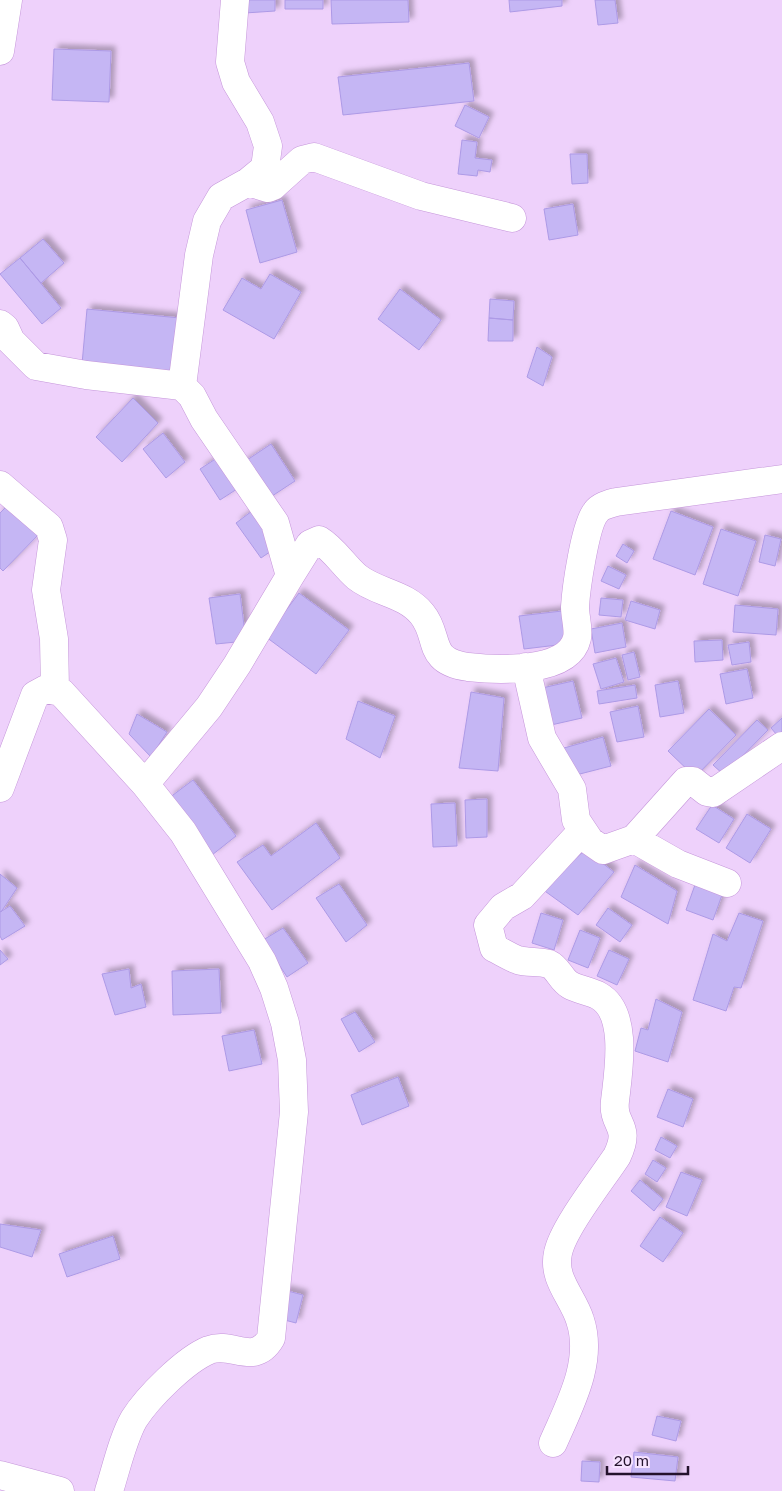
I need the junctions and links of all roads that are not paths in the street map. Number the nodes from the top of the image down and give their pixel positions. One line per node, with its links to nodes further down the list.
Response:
1 (8, 0): 3 (street)
2 (235, 0): 4 (street)
3 (0, 51)
4 (248, 182): 5 (street); 7 (street)
5 (512, 218)
6 (0, 324): 7 (street)
7 (182, 386): 10 (street)
8 (782, 479): 11 (street)
9 (0, 485): 12 (street)
10 (290, 576): 11 (street); 14 (street)
11 (526, 667): 16 (street)
12 (55, 690): 14 (street); 15 (street)
13 (782, 746): 17 (street)
14 (145, 784): 22 (street)
15 (0, 788)
16 (582, 831): 17 (street); 19 (street)
17 (634, 839): 18 (street)
18 (727, 883)
19 (553, 1443)
20 (0, 1476): 21 (street)
21 (60, 1491)
22 (109, 1491)

